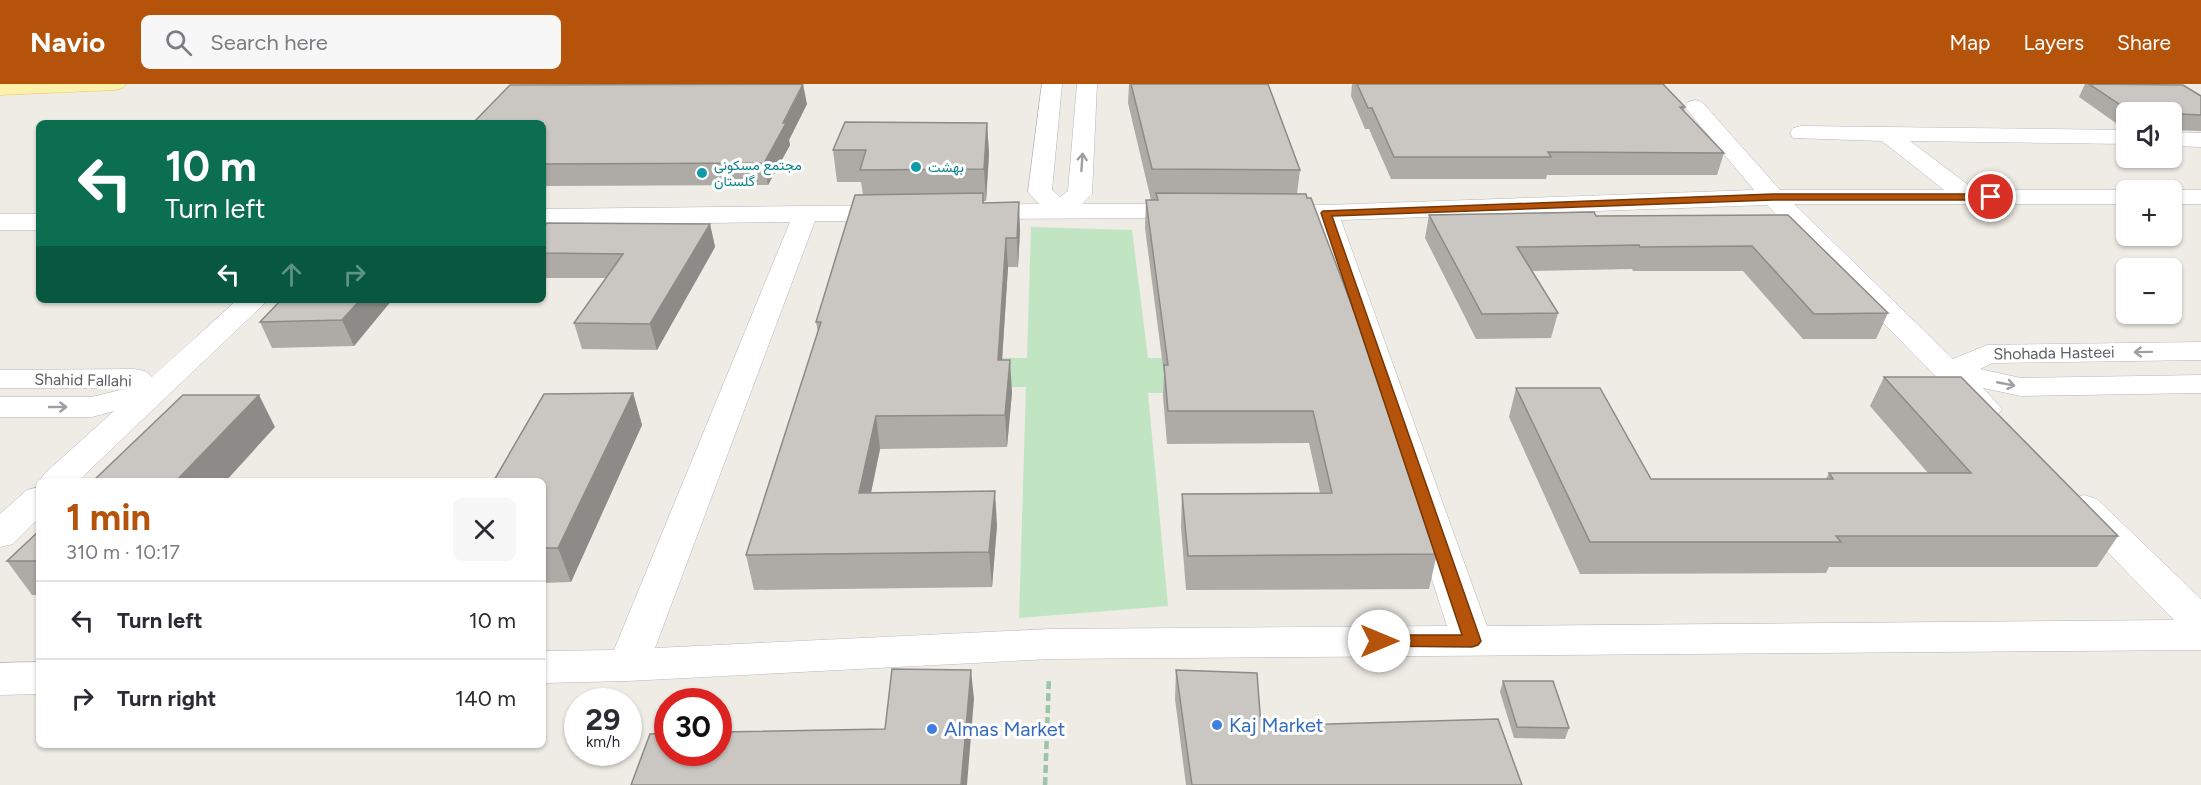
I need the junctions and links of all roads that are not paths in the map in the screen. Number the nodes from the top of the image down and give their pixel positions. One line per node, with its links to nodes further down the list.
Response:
1 (116, 84): 4 (main road)
2 (1051, 86): 3 (street); 16 (street)
3 (1087, 87): 16 (street, one-way to 3)
4 (0, 89)
5 (1695, 106): 11 (street)
6 (1801, 133): 7 (street)
7 (1887, 134): 8 (street); 12 (street)
8 (2116, 137)
9 (2182, 139): 10 (street)
10 (2201, 140)
11 (1773, 197): 12 (street); 21 (street); 28 (street)
12 (1969, 197): 13 (street)
13 (2116, 197)
14 (2182, 197): 15 (street)
15 (2201, 197)
16 (1059, 210): 17 (street); 18 (street)
17 (955, 212)
18 (1210, 212)
19 (1245, 212): 21 (street)
20 (920, 213): 22 (street)
21 (1326, 213): 40 (street)
22 (805, 215): 23 (street); 41 (street)
23 (546, 217)
24 (0, 222): 25 (street)
25 (36, 222)
26 (251, 303): 31 (street)
27 (2201, 351): 28 (street, Shohada Hasteei, one-way to 28)
28 (1949, 372): 30 (street, Shohada Hasteei, one-way to 30); 33 (street)
29 (0, 379): 31 (street, Shahid Fallahi)
30 (2201, 384)
31 (152, 392): 32 (street, Shahid Fallahi, one-way to 31); 34 (street)
32 (0, 407)
33 (2009, 432)
34 (60, 478)
35 (2068, 490): 38 (street)
36 (36, 501): 37 (street)
37 (0, 535)
38 (2201, 623)
39 (2201, 635): 40 (street)
40 (1472, 641): 41 (street)
41 (628, 665): 42 (street)
42 (546, 667)
43 (36, 678): 44 (street)
44 (0, 679)

